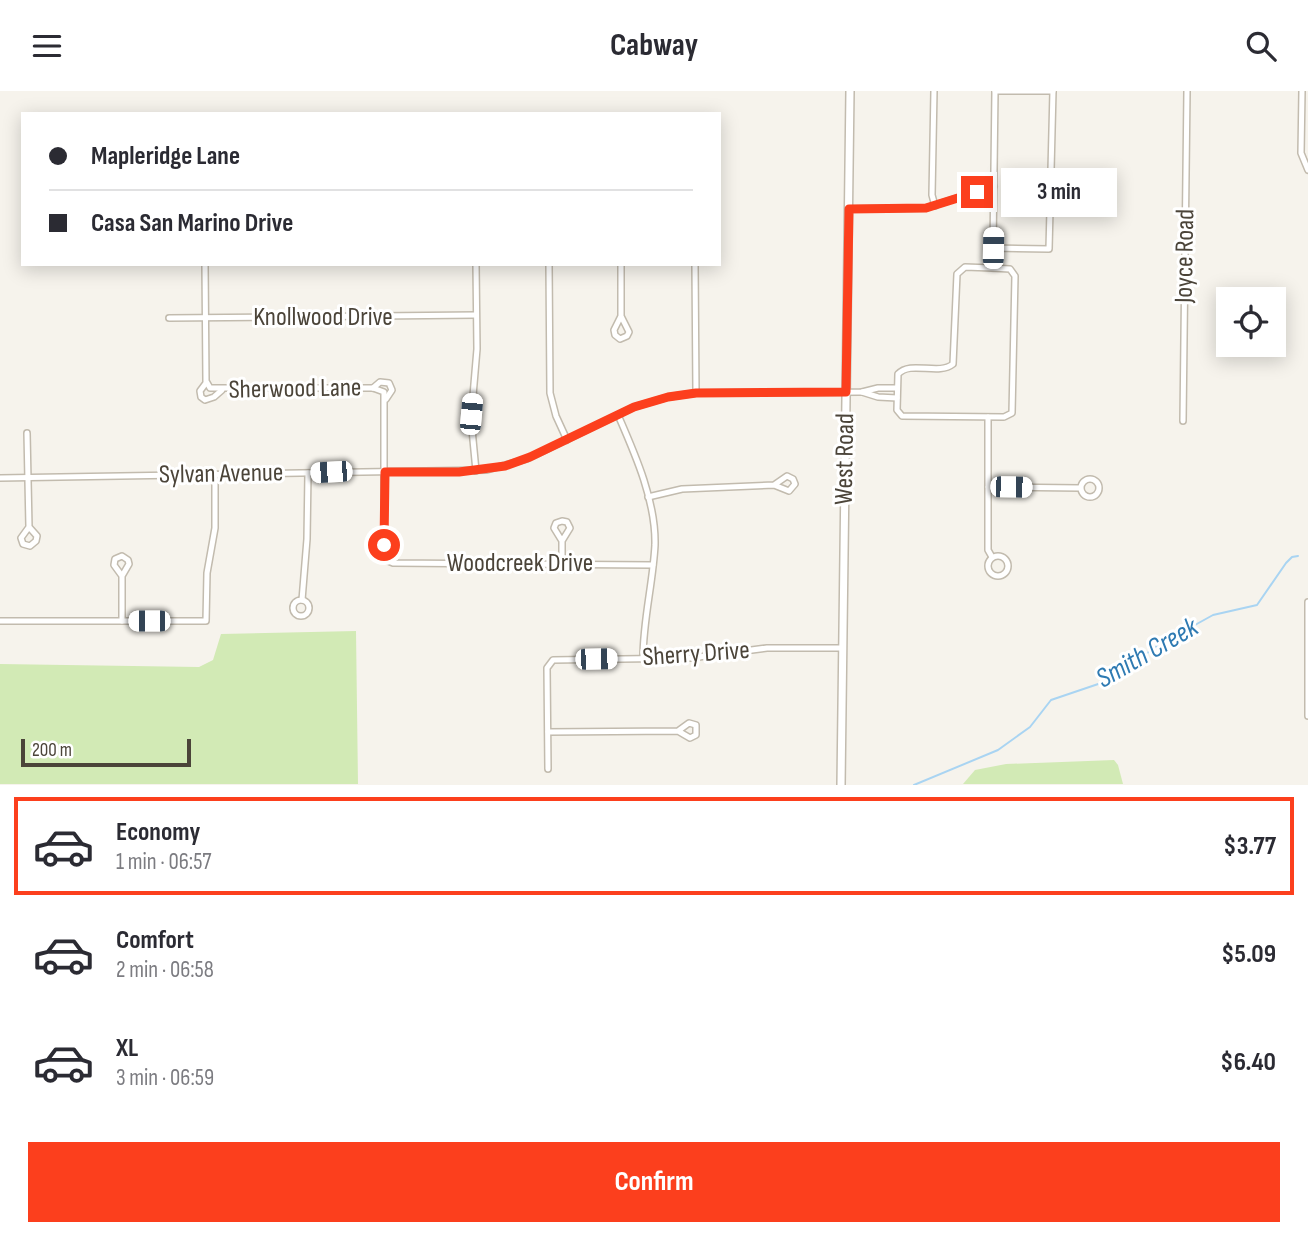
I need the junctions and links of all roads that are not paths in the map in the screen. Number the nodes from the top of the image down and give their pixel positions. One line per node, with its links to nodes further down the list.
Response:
1 (850, 91): 11 (street, West Road)
2 (934, 91): 10 (street)
3 (995, 91): 4 (street); 9 (street)
4 (1053, 91): 12 (street)
5 (1187, 91): 34 (street, Joyce Road)
6 (1302, 91): 7 (street)
7 (1305, 123): 8 (street)
8 (1308, 170)
9 (994, 186): 10 (street); 12 (street)
10 (935, 206): 11 (street)
11 (849, 209): 27 (street, West Road)
12 (993, 248): 18 (street)
13 (205, 266): 21 (street)
14 (476, 266): 19 (street)
15 (548, 266): 36 (street)
16 (621, 266): 20 (street)
17 (695, 266): 29 (street)
18 (992, 268): 25 (street); 33 (street)
19 (476, 315): 21 (street, Knollwood Drive); 37 (street)
20 (621, 316)
21 (206, 317): 22 (street, Knollwood Drive); 23 (street)
22 (169, 318)
23 (207, 385): 26 (street, Sherwood Lane); 26 (street)
24 (373, 388): 26 (street, Sherwood Lane); 31 (street, Sherwood Lane); 31 (street)
25 (897, 388): 28 (street); 30 (street)
26 (222, 390)
27 (846, 392): 28 (street, Sylvan Avenue); 29 (street, Sylvan Avenue); 57 (street, West Road)
28 (862, 392): 30 (street)
29 (696, 393): 32 (street, Sylvan Avenue)
30 (897, 398): 33 (street)
31 (386, 399): 38 (street)
32 (618, 415): 36 (street, Sylvan Avenue); 46 (street)
33 (988, 417): 44 (street)
34 (1183, 421)
35 (27, 433): 41 (street)
36 (567, 440): 37 (street, Sylvan Avenue)
37 (476, 471): 38 (street, Sylvan Avenue)
38 (385, 472): 39 (street, Sylvan Avenue); 50 (street, Woodcreek Drive)
39 (308, 473): 40 (street, Sylvan Avenue); 53 (street)
40 (215, 474): 41 (street, Sylvan Avenue); 56 (street)
41 (29, 477): 42 (street, Sylvan Avenue); 47 (street)
42 (0, 478)
43 (774, 485): 46 (street)
44 (988, 487): 45 (street); 49 (street)
45 (1080, 488)
46 (648, 497): 51 (street)
47 (29, 527)
48 (562, 541): 50 (street)
49 (992, 557)
50 (562, 563): 51 (street, Woodcreek Drive)
51 (653, 565): 58 (street)
52 (122, 576): 56 (street)
53 (302, 600)
54 (1308, 602): 59 (street)
55 (0, 621): 56 (street)
56 (122, 621)
57 (843, 648): 58 (street, Sherry Drive); 64 (street, West Road)
58 (643, 658): 62 (street, Sherry Drive)
59 (1308, 660): 60 (street)
60 (1308, 716)
61 (678, 730): 62 (street)
62 (548, 732): 63 (street)
63 (548, 769)
64 (841, 785)

